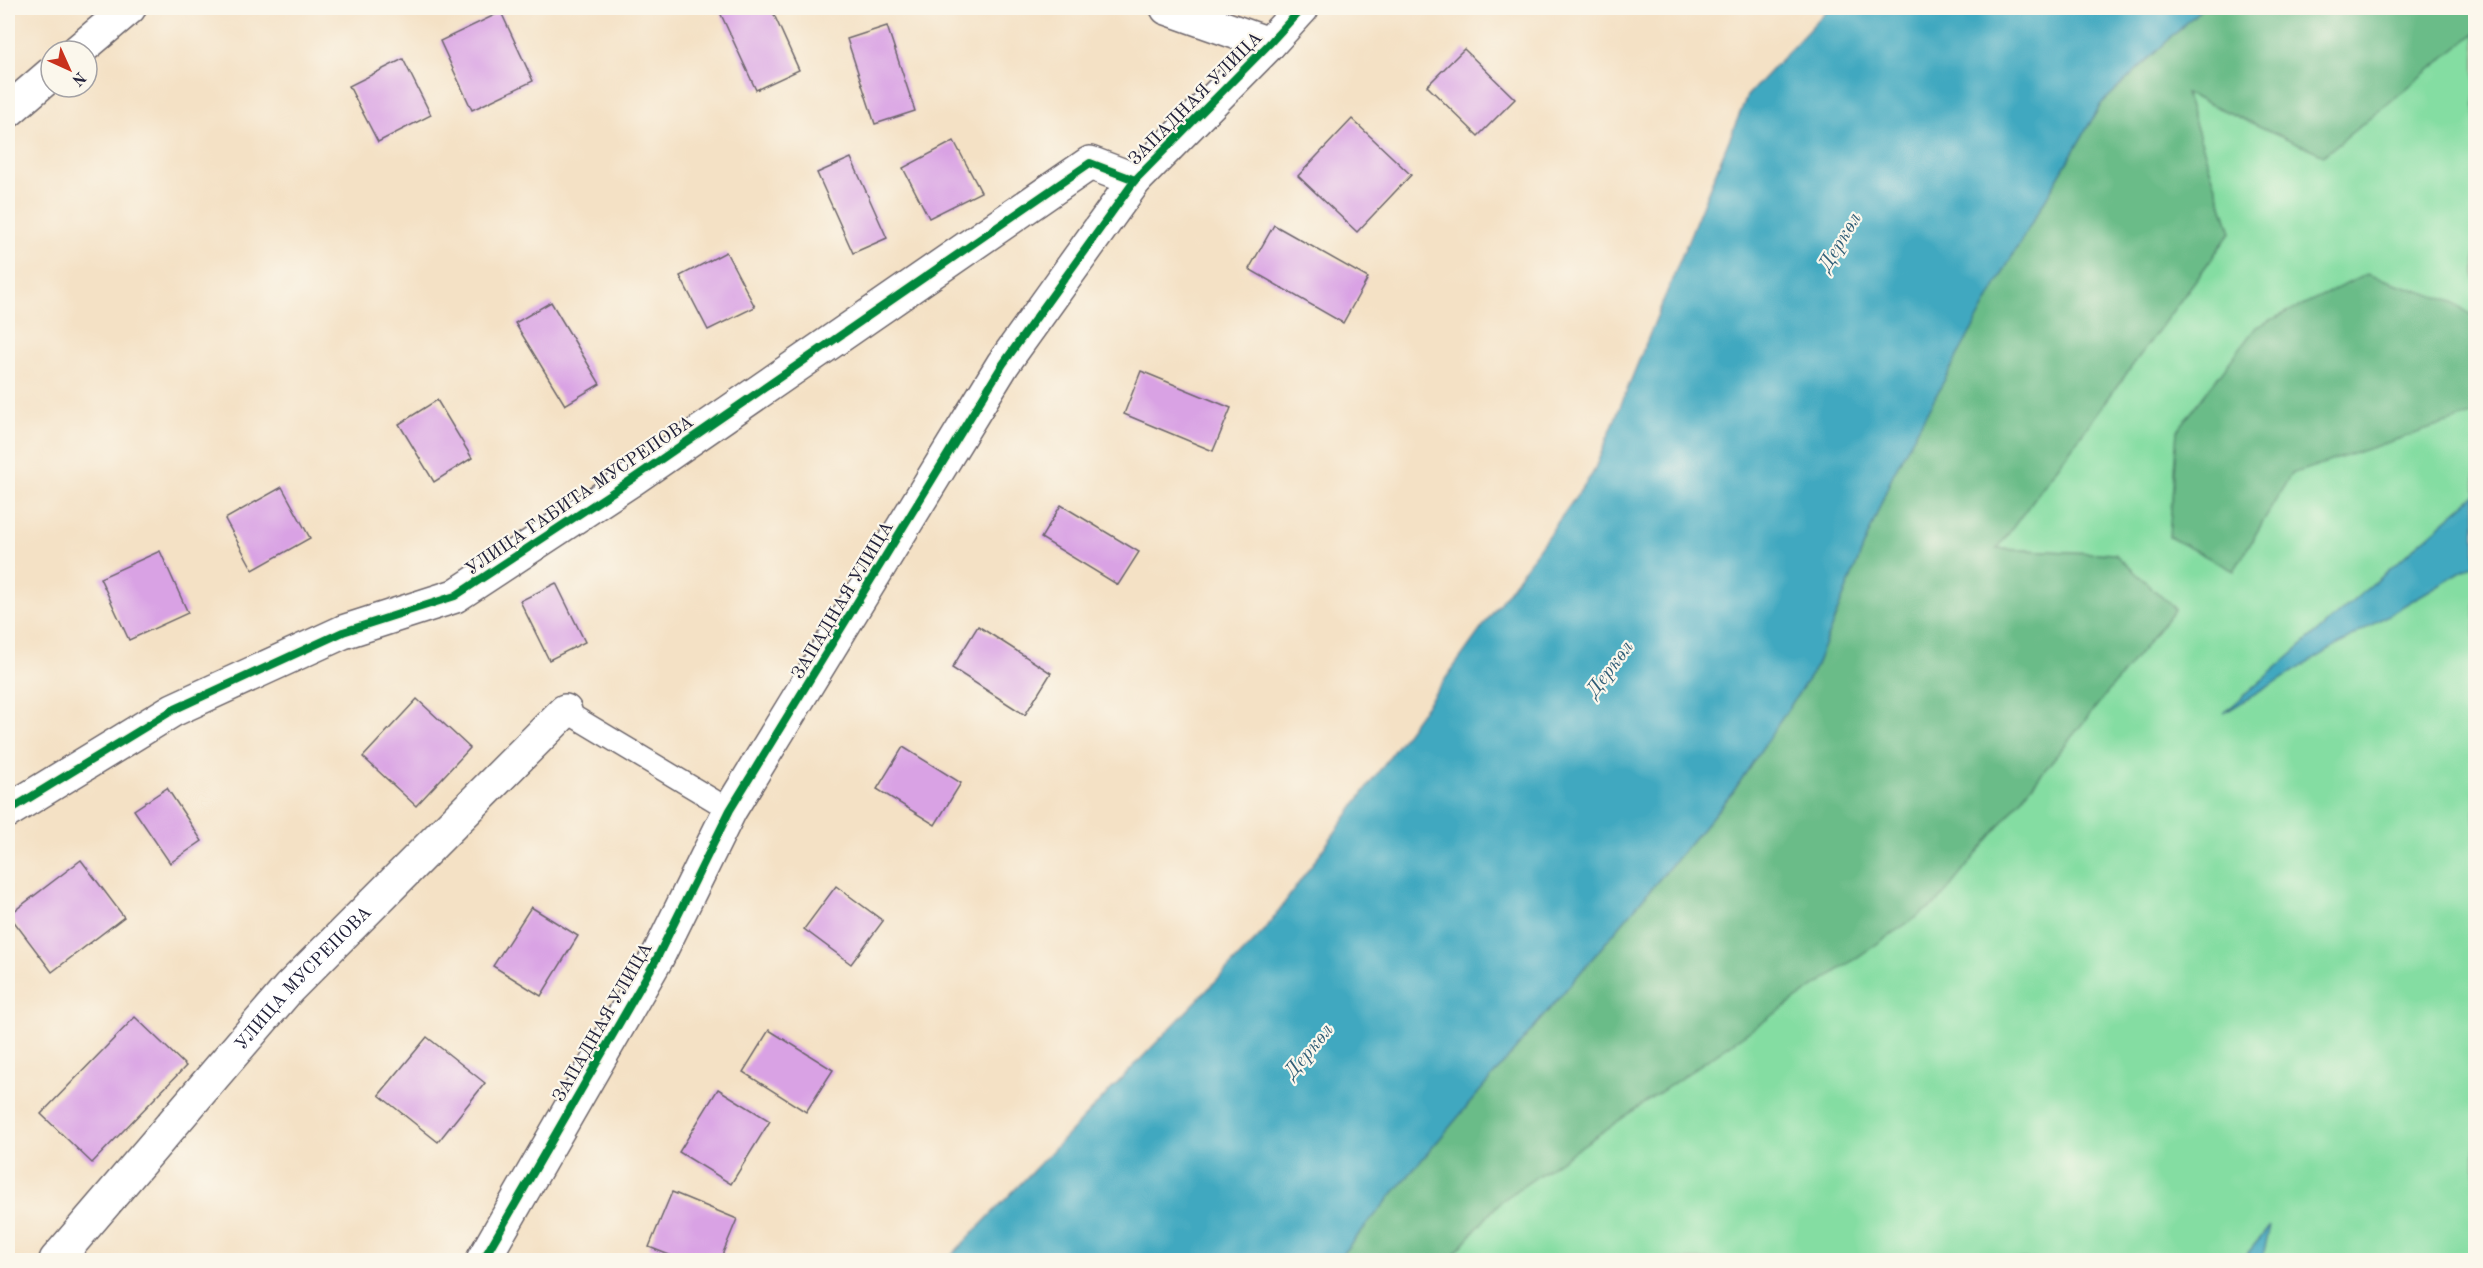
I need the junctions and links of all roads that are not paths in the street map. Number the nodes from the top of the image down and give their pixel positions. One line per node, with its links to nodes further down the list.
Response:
1 (129, 8): 4 (street)
2 (1167, 8): 5 (street)
3 (1302, 8): 5 (street, ЗАПАДНАЯ УЛИЦА)
4 (92, 39)
5 (1269, 44): 8 (street, ЗАПАДНАЯ УЛИЦА)
6 (39, 84): 7 (street)
7 (8, 111)
8 (1135, 180): 10 (street, ЗАПАДНАЯ УЛИЦА); 11 (street, УЛИЦА ГАБИТА МУСРЕПОВА)
9 (565, 711): 10 (lane); 12 (street, УЛИЦА МУСРЕПОВА)
10 (730, 810): 13 (street, ЗАПАДНАЯ УЛИЦА)
11 (8, 811)
12 (56, 1260)
13 (483, 1260)

